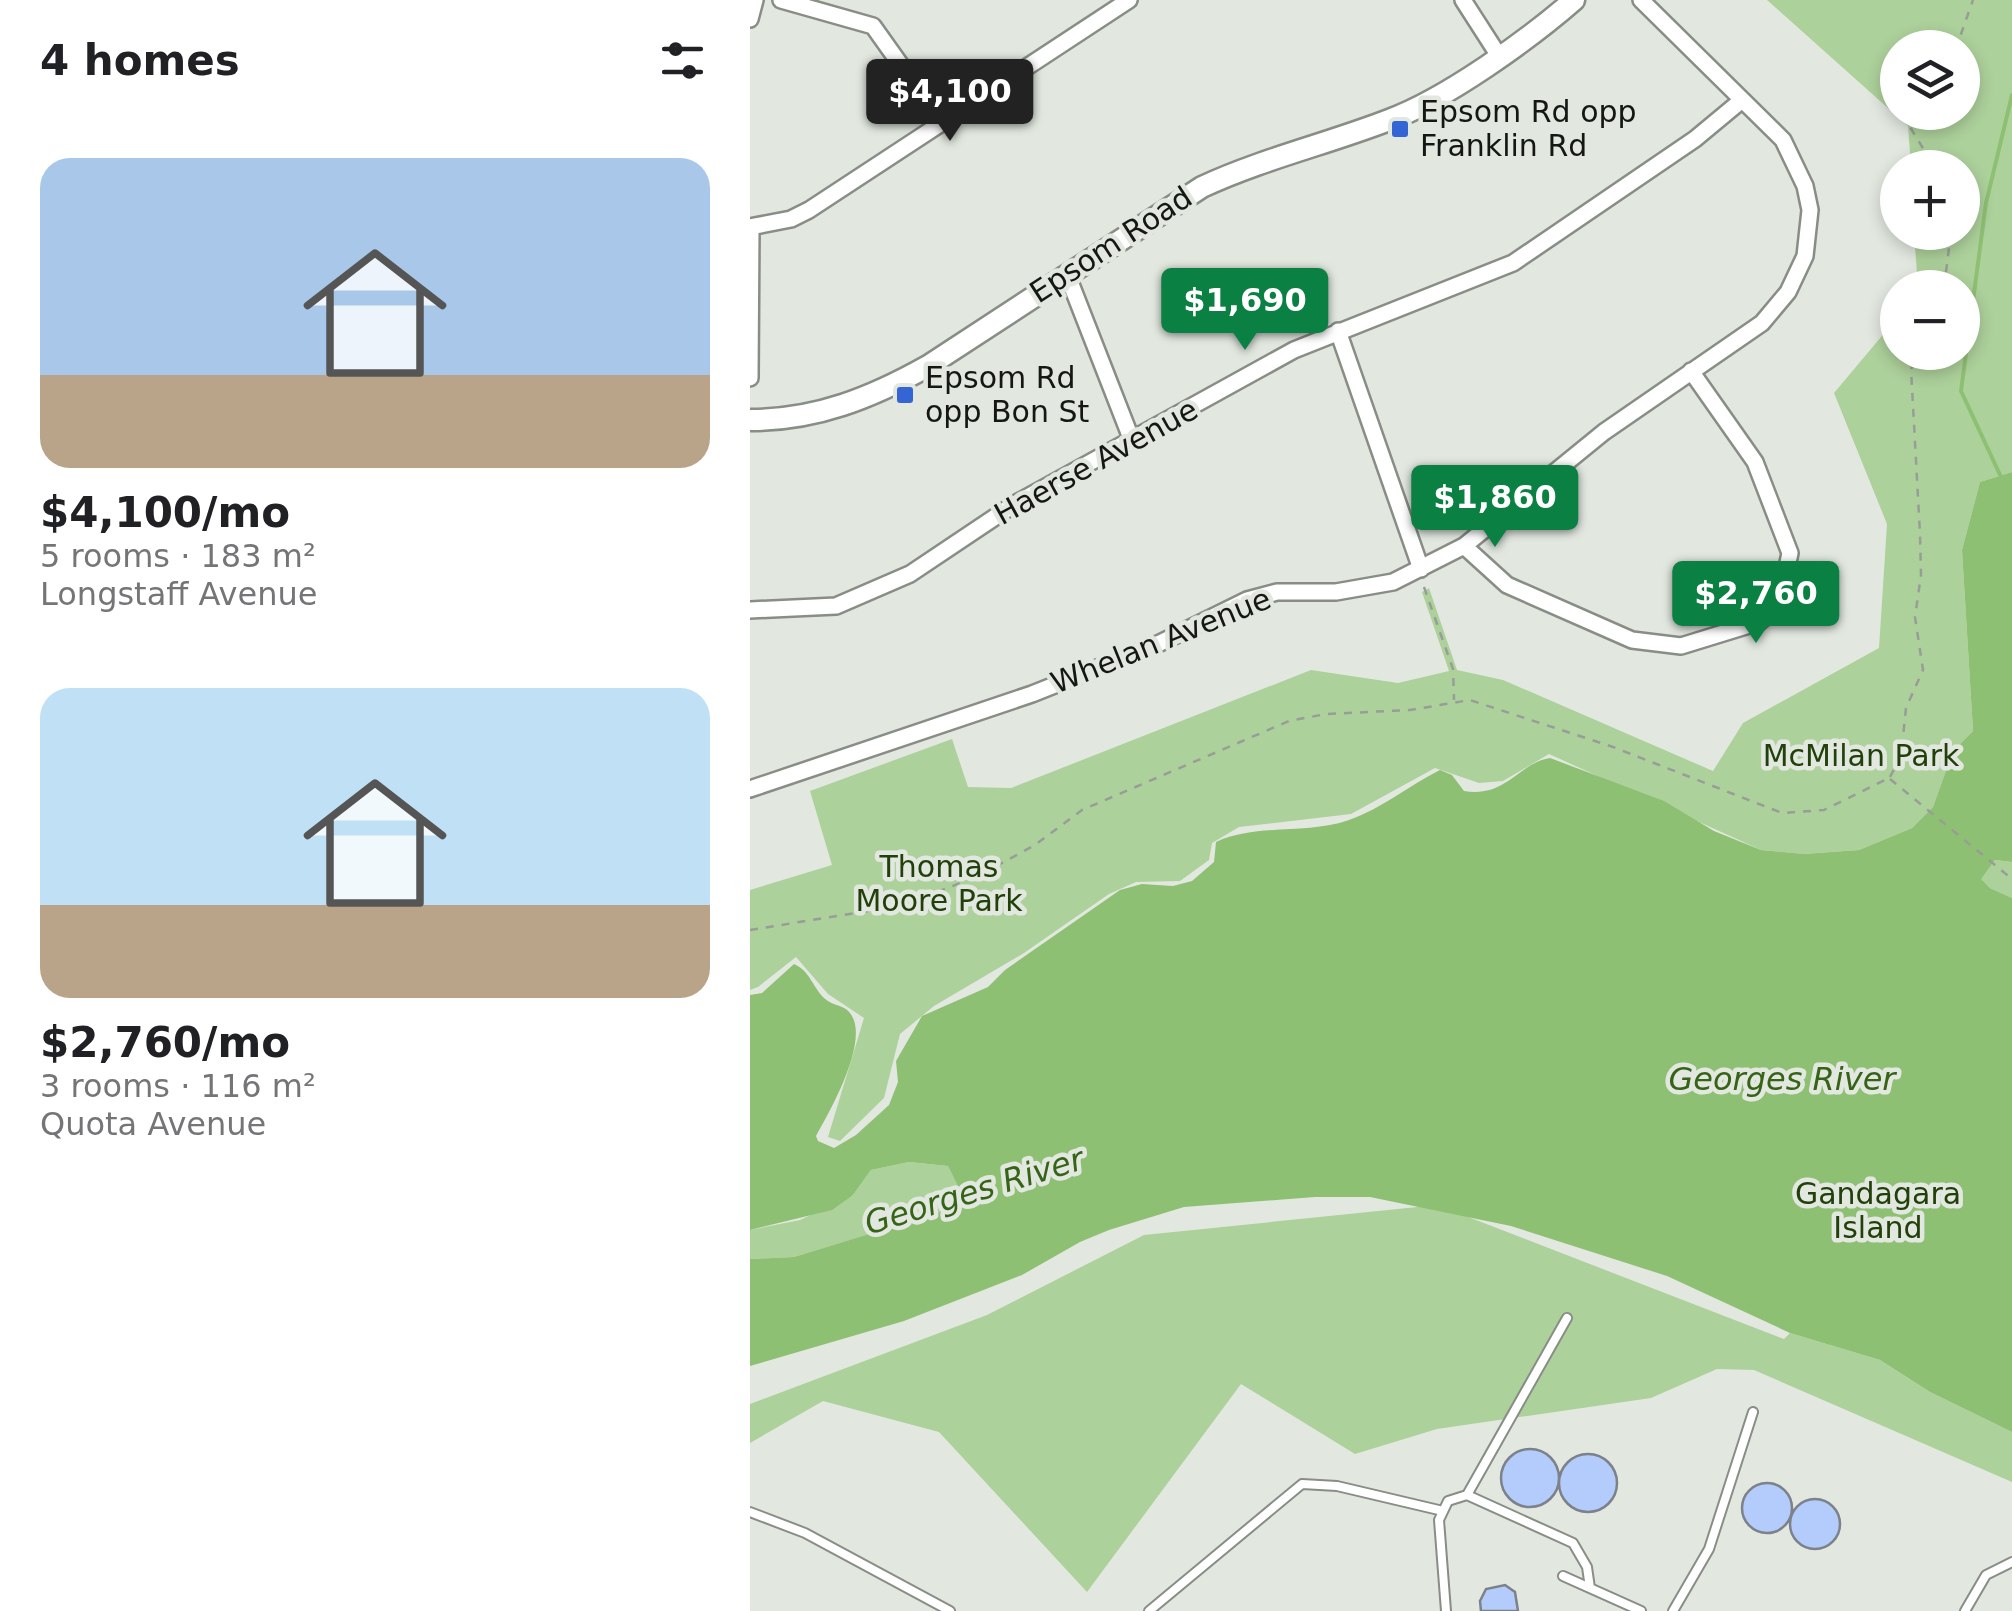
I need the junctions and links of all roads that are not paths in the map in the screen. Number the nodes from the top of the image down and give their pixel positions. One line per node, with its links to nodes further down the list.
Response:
1 (754, 0): 7 (street)
2 (781, 0): 10 (street)
3 (1130, 0): 10 (street)
4 (1463, 0): 8 (street)
5 (1574, 0): 8 (street, Epsom Road)
6 (1640, 0): 9 (street, Whelan Avenue)
7 (750, 19)
8 (1498, 56): 12 (street, Epsom Road)
9 (1742, 100): 13 (street, Haerse Avenue); 14 (street, Whelan Avenue)
10 (942, 123): 11 (street)
11 (750, 227): 15 (street)
12 (1067, 274): 16 (street, Epsom Road); 17 (street)
13 (1338, 331): 17 (street, Haerse Avenue); 19 (street)
14 (1691, 371): 18 (street, Whelan Avenue); 18 (street)
15 (750, 378)
16 (750, 420)
17 (1130, 438): 20 (street, Haerse Avenue)
18 (1464, 546): 19 (street, Whelan Avenue)
19 (1421, 569): 21 (street, Whelan Avenue)
20 (750, 610)
21 (750, 788)
22 (1567, 1318): 24 (lane)
23 (1753, 1412): 34 (lane)
24 (1467, 1495): 25 (lane); 29 (lane)
25 (1443, 1511): 31 (lane); 32 (lane)
26 (750, 1512): 30 (lane)
27 (2012, 1562): 35 (lane)
28 (1563, 1576): 29 (lane)
29 (1590, 1588): 33 (lane)
30 (950, 1611)
31 (1149, 1611)
32 (1446, 1611)
33 (1641, 1611)
34 (1673, 1611)
35 (1964, 1611)

